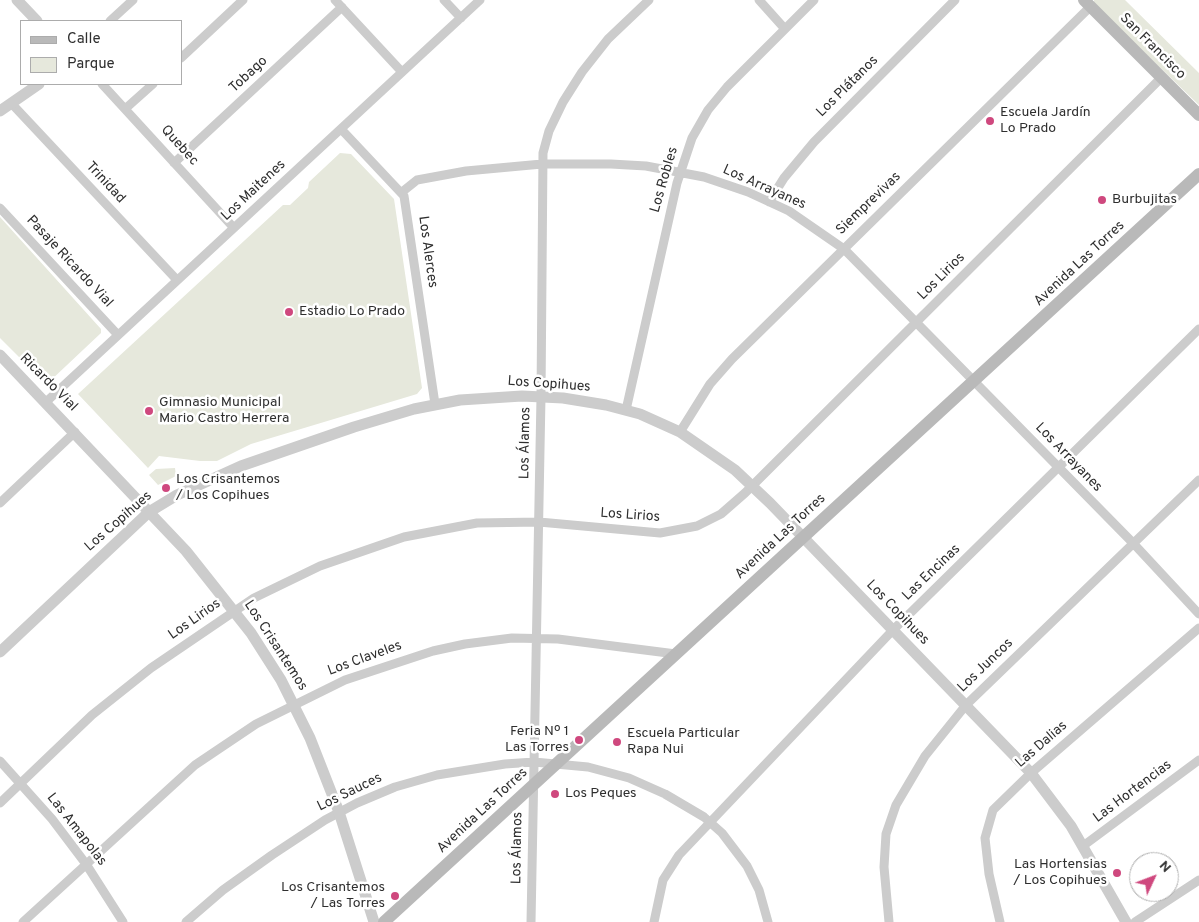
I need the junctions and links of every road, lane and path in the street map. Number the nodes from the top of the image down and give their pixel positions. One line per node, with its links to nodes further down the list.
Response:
1 (17, 0): 14 (street)
2 (133, 0): 15 (street)
3 (243, 0): 17 (street)
4 (335, 0): 12 (street)
5 (444, 0): 13 (street)
6 (480, 0): 13 (street, Los Maitenes)
7 (649, 0): 29 (street, Los Álamos)
8 (759, 0): 16 (street)
9 (814, 0): 16 (street, Los Robles)
10 (955, 0): 33 (street, Los Plátanos)
11 (1087, 3): 19 (main road, San Francisco); 36 (street, Siemprevivas)
12 (342, 7): 18 (street); 28 (street, Tobago)
13 (461, 18): 18 (street, Los Maitenes)
14 (36, 20)
15 (111, 20)
16 (786, 29): 30 (street, Los Robles)
17 (182, 57)
18 (402, 72): 27 (street, Los Maitenes)
19 (1162, 78): 26 (main road, San Francisco); 38 (street, Los Lirios)
20 (37, 85): 23 (street)
21 (103, 85): 24 (street, Quebec)
22 (152, 85): 24 (street)
23 (12, 104): 25 (street); 37 (street, Trinidad)
24 (125, 109): 28 (street, Quebec)
25 (0, 111)
26 (1199, 115)
27 (341, 129): 32 (street, Los Alerces); 35 (street, Los Maitenes)
28 (174, 163): 35 (street, Quebec)
29 (542, 164): 30 (street, Los Arrayanes); 32 (street, Los Arrayanes); 43 (street, Los Álamos)
30 (680, 171): 33 (street, Los Arrayanes); 46 (street, Los Robles)
31 (1199, 174): 42 (main road, Avenida Las Torres)
32 (402, 192): 45 (street, Los Alerces)
33 (769, 202): 36 (street, Los Arrayanes)
34 (0, 208): 40 (street, Pasaje Ricardo Vial)
35 (234, 228): 37 (street, Los Maitenes)
36 (844, 249): 38 (street, Los Arrayanes); 48 (street, Siemprevivas)
37 (177, 280): 40 (street, Los Maitenes)
38 (917, 323): 42 (street, Los Arrayanes); 51 (street, Los Lirios)
39 (1199, 329): 49 (street, Las Encinas)
40 (118, 335): 44 (street, Los Maitenes)
41 (0, 355): 44 (street, Ricardo Vial)
42 (974, 381): 49 (street, Los Arrayanes); 55 (main road, Avenida Las Torres)
43 (541, 397): 45 (street, Los Copihues); 46 (street, Los Copihues); 54 (street, Los Álamos)
44 (46, 402): 47 (street, Ricardo Vial)
45 (435, 404): 53 (street, Los Copihues)
46 (626, 410): 48 (street, Los Copihues)
47 (75, 432): 52 (street); 53 (street, Los Crisantemos)
48 (680, 432): 51 (street, Los Copihues)
49 (1058, 467): 56 (street, Los Arrayanes); 60 (street, Las Encinas)
50 (1199, 480): 56 (street, Los Juncos)
51 (753, 486): 54 (street, Los Lirios); 55 (street, Los Copihues)
52 (0, 503)
53 (149, 512): 57 (street, Los Crisantemos); 62 (street, Los Copihues)
54 (539, 522): 57 (street, Los Lirios); 61 (street, Los Álamos)
55 (803, 538): 60 (street, Los Copihues); 63 (main road, Avenida Las Torres)
56 (1133, 543): 58 (street, Los Arrayanes); 65 (street, Los Juncos)
57 (234, 610): 64 (street, Los Crisantemos); 71 (street, Los Lirios)
58 (1199, 614)
59 (1199, 628): 70 (street, Las Dalias)
60 (893, 630): 65 (street, Los Copihues); 75 (street, Las Encinas)
61 (536, 638): 63 (street, Los Claveles); 64 (street, Los Claveles); 68 (street, Los Álamos)
62 (0, 652)
63 (676, 654): 69 (main road, Avenida Las Torres)
64 (294, 704): 74 (street, Los Crisantemos); 77 (street, Los Claveles)
65 (966, 705): 70 (street, Los Copihues); 87 (street, Los Juncos)
66 (1199, 760): 76 (street, Las Hortencias)
67 (0, 761): 71 (street, Las Amapolas)
68 (534, 762): 69 (street, Los Sauces); 72 (street, Los Álamos); 74 (street, Los Sauces)
69 (557, 763): 72 (main road, Avenida Las Torres); 75 (street, Los Sauces)
70 (1031, 773): 76 (street, Los Copihues); 88 (street, Las Dalias)
71 (21, 783): 73 (street, Los Lirios); 77 (street, Las Amapolas)
72 (533, 785): 83 (main road, Avenida Las Torres); 84 (street, Los Álamos)
73 (0, 803)
74 (339, 812): 81 (street, Los Sauces); 82 (street, Los Crisantemos)
75 (711, 822): 85 (street, Las Encinas); 86 (street, Los Sauces)
76 (1083, 846): 89 (street, Los Copihues)
77 (86, 864): 79 (street, Los Claveles); 80 (street, Las Amapolas)
78 (1199, 880): 90 (street)
79 (23, 922)
80 (123, 922)
81 (186, 922)
82 (374, 922)
83 (384, 922)
84 (530, 922)
85 (654, 922)
86 (768, 922)
87 (889, 922)
88 (1000, 922)
89 (1126, 922)
90 (1135, 922)

